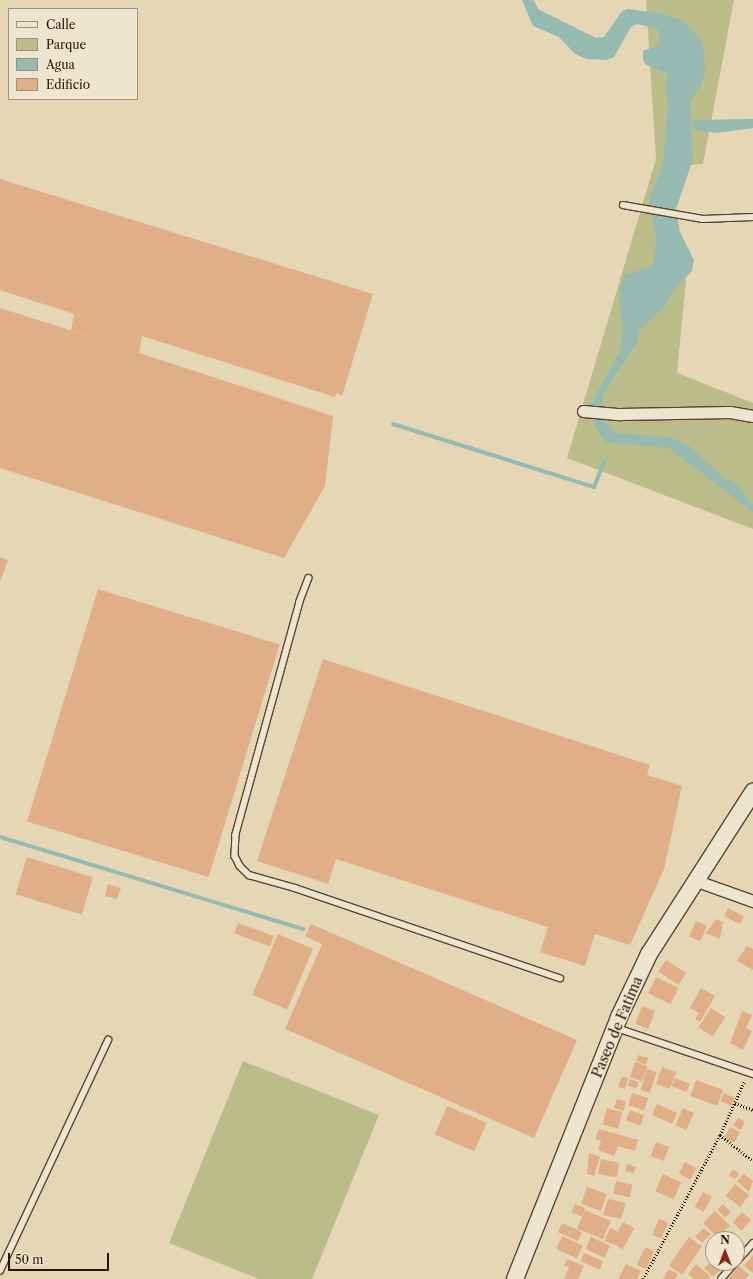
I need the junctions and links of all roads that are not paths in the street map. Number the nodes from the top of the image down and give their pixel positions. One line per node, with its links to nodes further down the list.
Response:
1 (623, 205): 2 (lane)
2 (753, 217)
3 (583, 411): 4 (street)
4 (753, 416)
5 (309, 578): 9 (lane)
6 (752, 796): 7 (street, Paseo de Fatima)
7 (694, 880): 8 (street); 10 (street, Paseo de Fatima)
8 (753, 901)
9 (560, 978)
10 (615, 1028): 12 (lane); 17 (street, Paseo de Fatima)
11 (108, 1040): 15 (lane)
12 (751, 1073)
13 (753, 1243): 14 (lane)
14 (745, 1252)
15 (0, 1271)
16 (728, 1271): 18 (lane)
17 (515, 1279)
18 (721, 1279)

